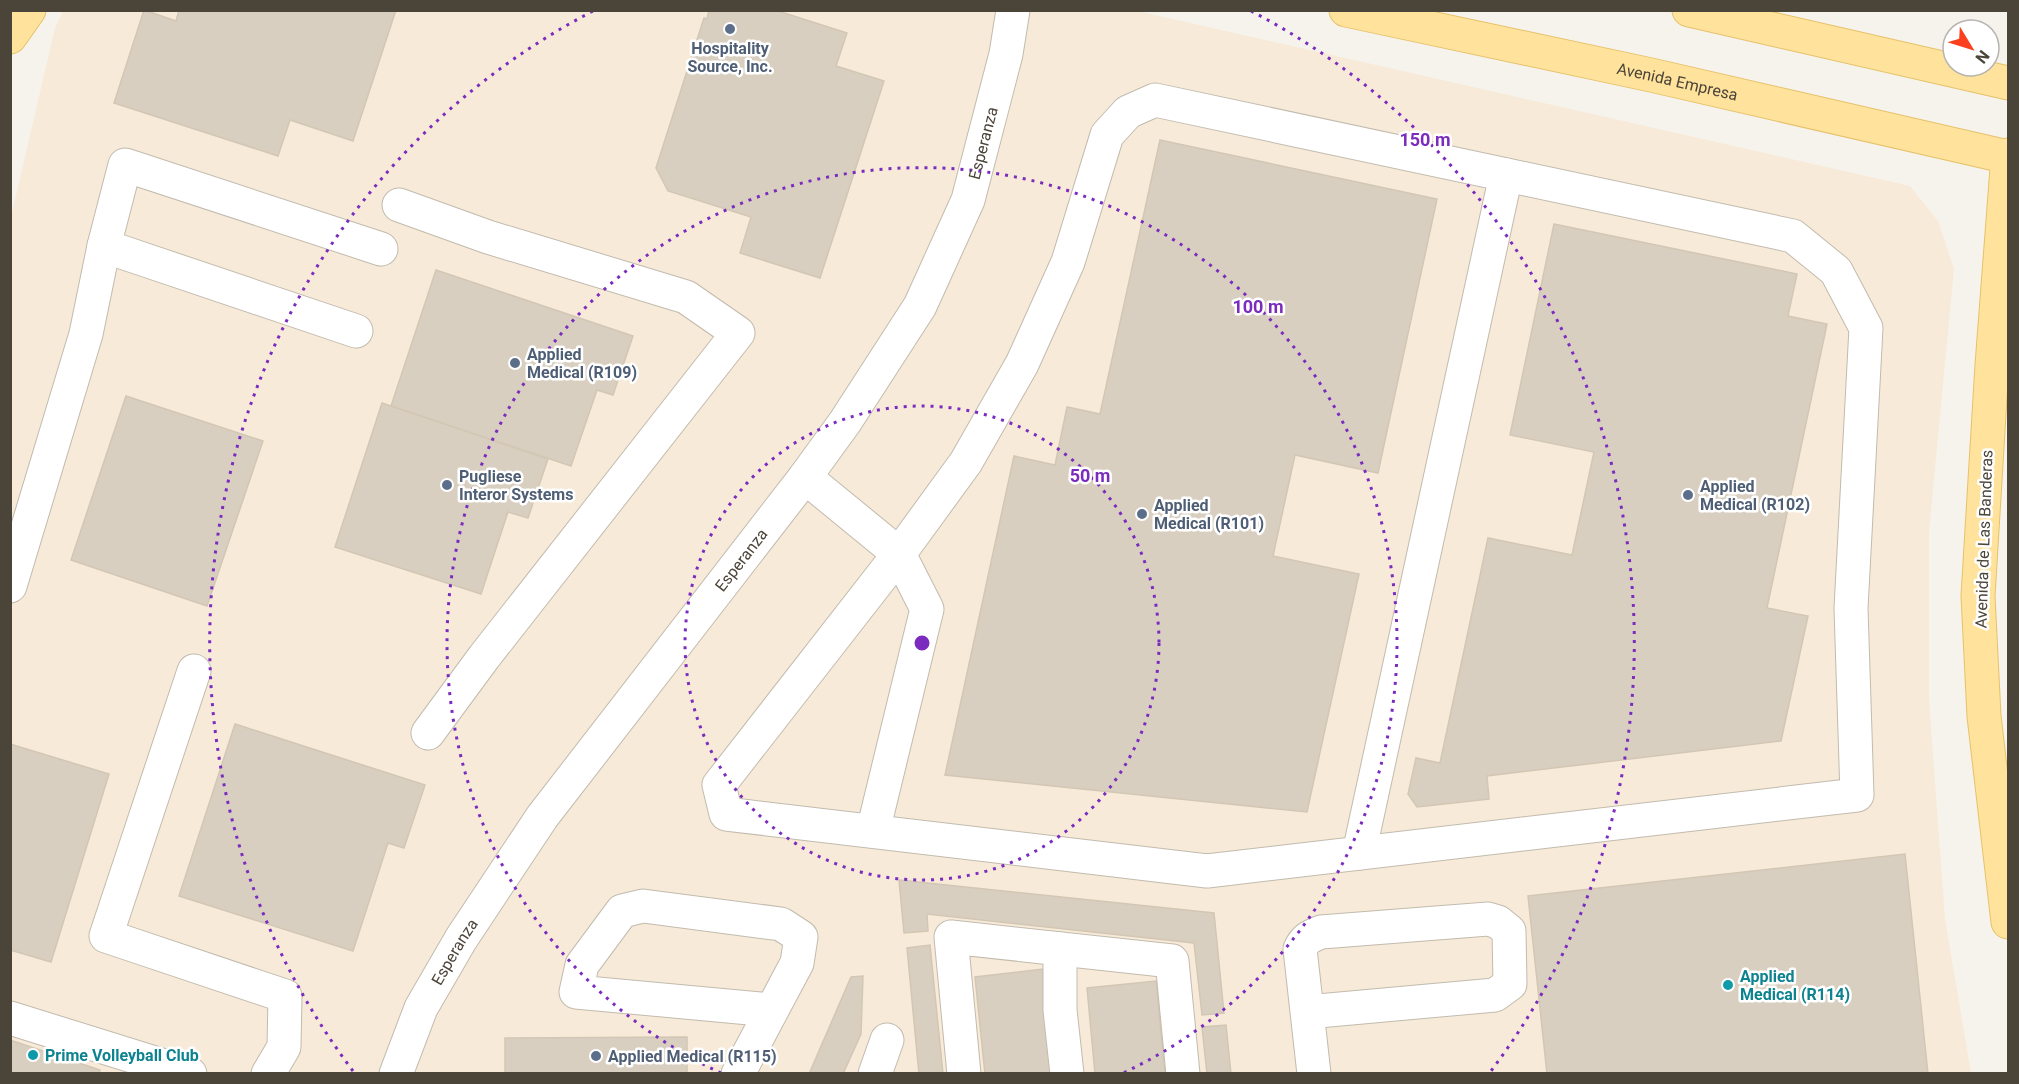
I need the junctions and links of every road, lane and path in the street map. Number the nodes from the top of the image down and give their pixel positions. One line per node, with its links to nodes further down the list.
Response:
1 (30, 10): 5 (main road)
2 (1013, 10): 13 (street, Esperanza)
3 (1346, 10): 7 (main road, Avenida Empresa)
4 (1689, 10): 6 (main road)
5 (10, 38)
6 (2008, 82)
7 (2008, 156): 20 (main road, Avenida de Las Banderas)
8 (1506, 175): 14 (street); 19 (street); 19 (street)
9 (399, 205): 17 (street)
10 (104, 246): 11 (street); 12 (street); 15 (street)
11 (381, 249)
12 (356, 331)
13 (805, 477): 14 (street); 28 (street, Esperanza)
14 (899, 554): 18 (street); 18 (street)
15 (10, 586)
16 (194, 672): 27 (street)
17 (428, 733)
18 (873, 831): 19 (street)
19 (1359, 853)
20 (2008, 922)
21 (1060, 950): 31 (street); 32 (street); 33 (street)
22 (771, 1011): 22 (street); 29 (street)
23 (1307, 1011): 23 (street); 34 (street)
24 (10, 1018): 26 (street)
25 (888, 1040): 30 (street)
26 (190, 1074)
27 (268, 1074)
28 (396, 1074)
29 (738, 1074)
30 (875, 1074)
31 (964, 1074)
32 (1067, 1074)
33 (1184, 1074)
34 (1314, 1074)

